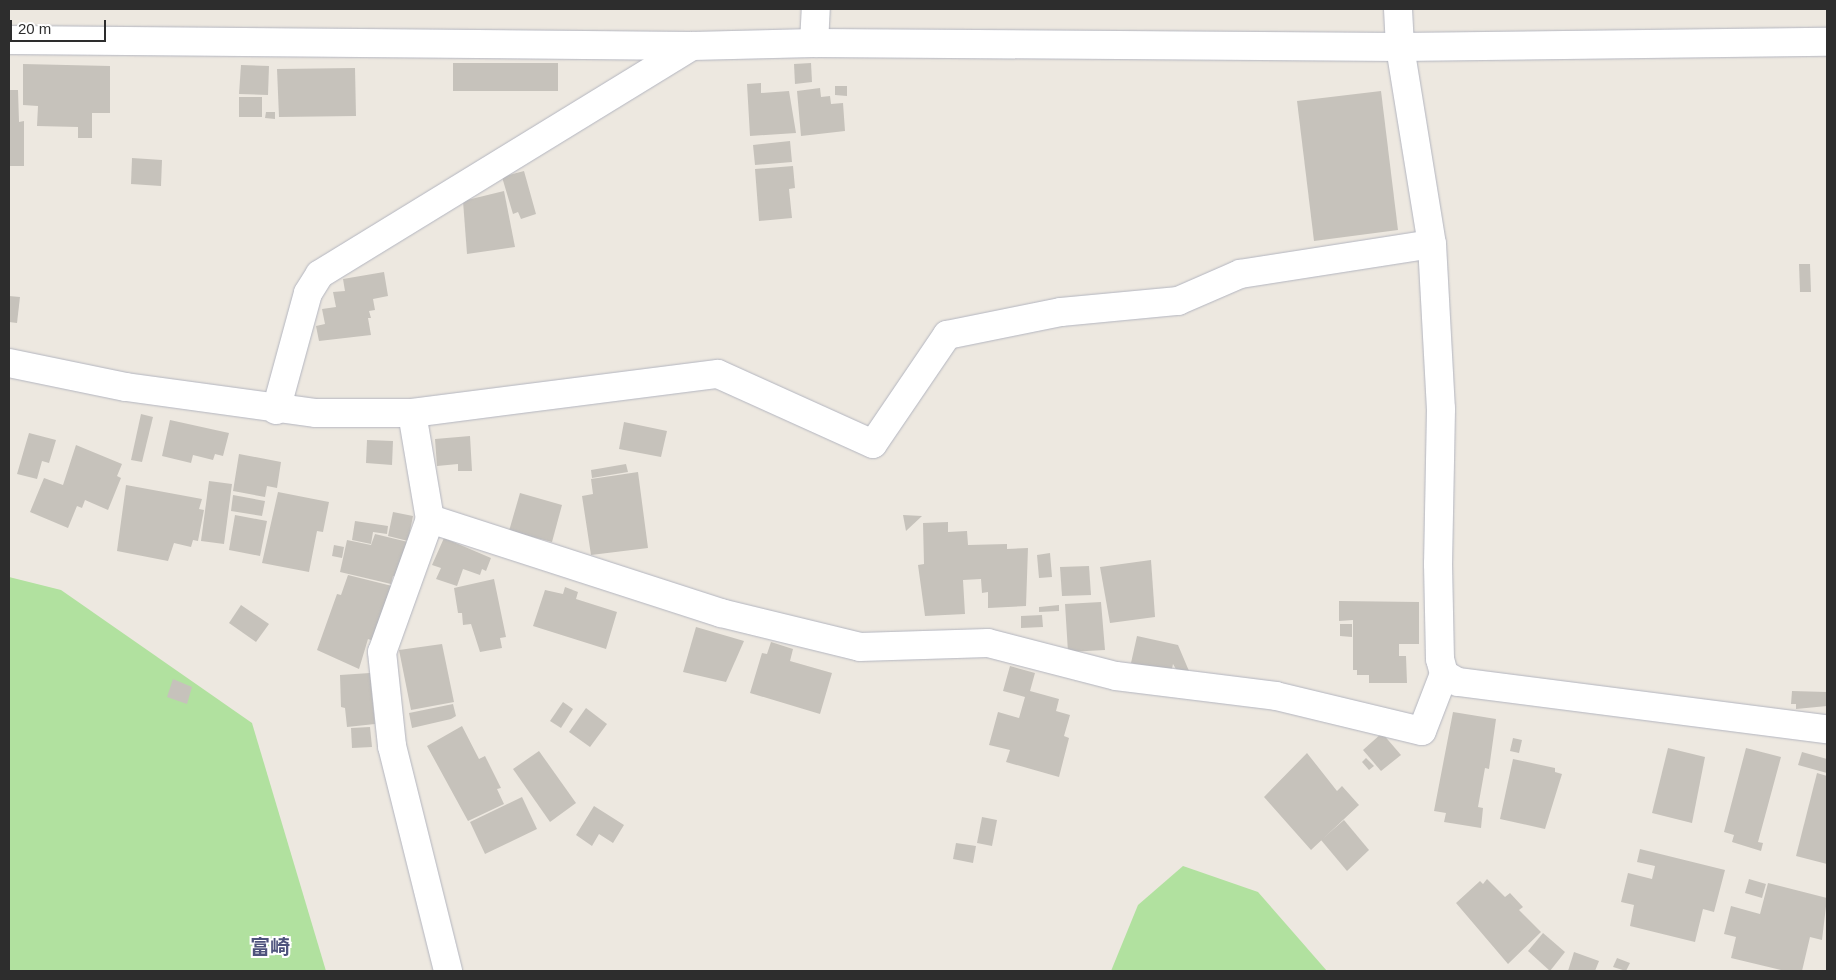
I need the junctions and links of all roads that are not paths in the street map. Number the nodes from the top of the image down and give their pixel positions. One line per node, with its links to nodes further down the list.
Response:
1 (815, 28): 2 (street); 5 (street)
2 (1399, 29): 4 (street); 6 (street)
3 (9, 32): 5 (street)
4 (1827, 42)
5 (692, 46): 8 (street)
6 (1432, 244): 9 (street); 11 (street)
7 (9, 363): 8 (street)
8 (276, 410): 9 (street)
9 (412, 413): 10 (street)
10 (430, 519): 11 (street); 13 (street)
11 (1444, 674): 12 (street)
12 (1827, 729)
13 (448, 971)

